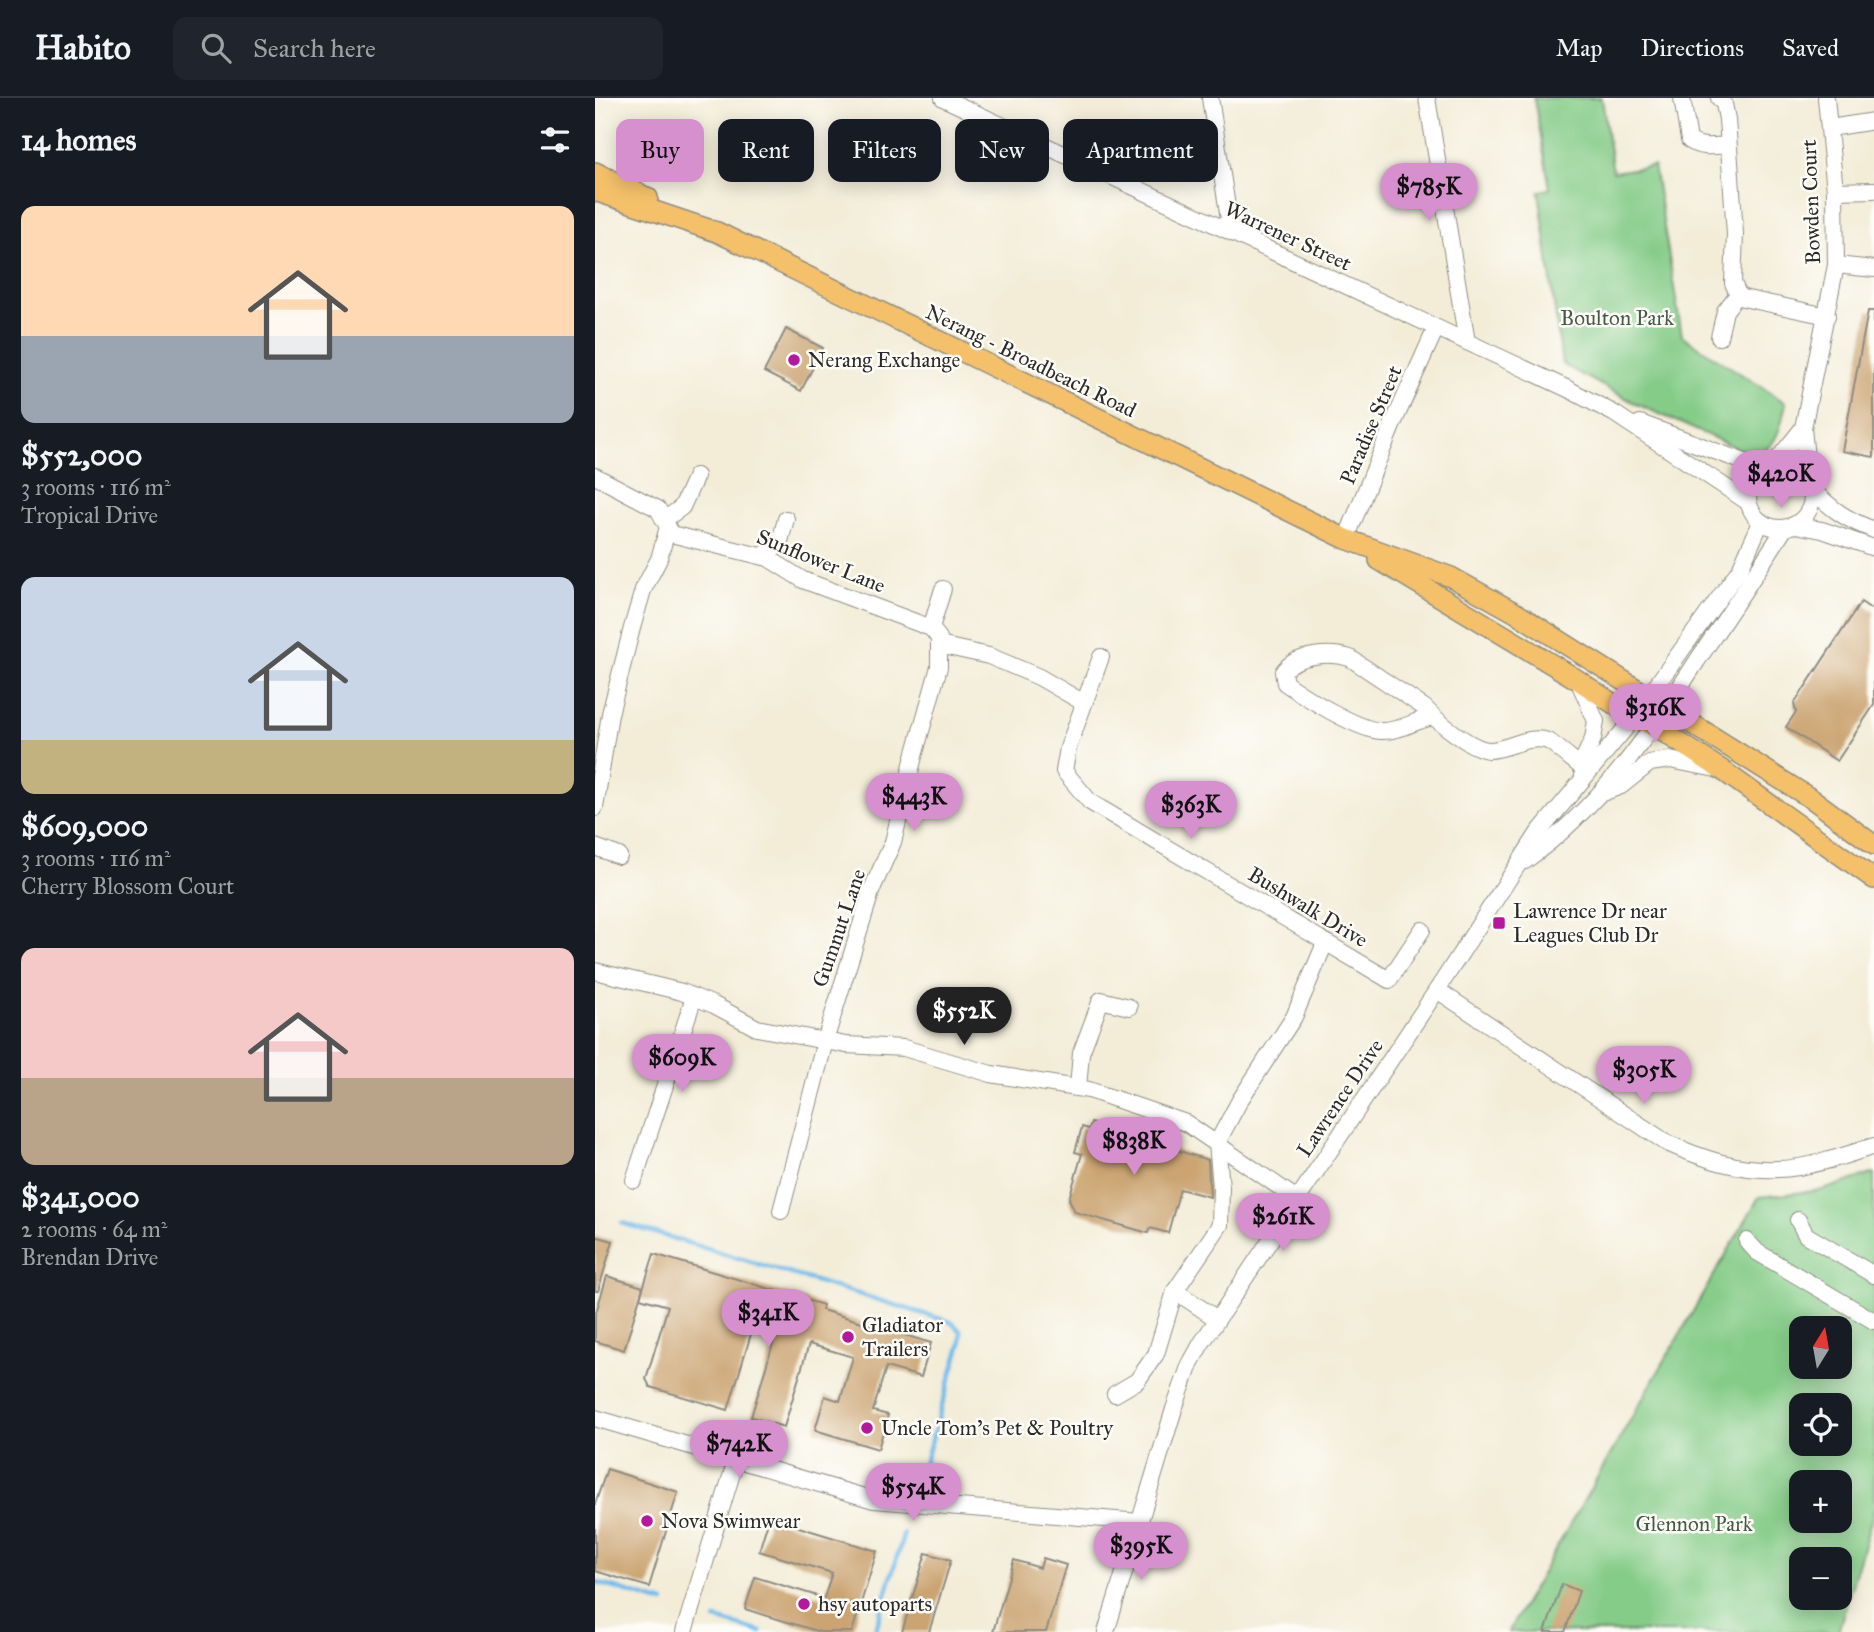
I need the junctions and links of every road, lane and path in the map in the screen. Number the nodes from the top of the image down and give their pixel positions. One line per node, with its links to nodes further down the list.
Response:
1 (943, 98): 15 (street, Warrener Street)
2 (1210, 98): 15 (street)
3 (1427, 98): 22 (street)
4 (1682, 98): 9 (street)
5 (1719, 98): 9 (street)
6 (1826, 98): 8 (street, Bowden Court)
7 (1874, 121): 8 (street)
8 (1829, 128): 13 (street, Bowden Court)
9 (1728, 145): 18 (street)
10 (595, 172): 14 (main road, Nerang - Broadbeach Road)
11 (1874, 190): 13 (street)
12 (595, 191): 14 (main road, Nerang - Broadbeach Road)
13 (1835, 191): 16 (street, Bowden Court)
14 (695, 223): 35 (main road, Nerang - Broadbeach Road)
15 (1231, 232): 20 (street, Warrener Street)
16 (1836, 265): 17 (street); 19 (street, Bowden Court)
17 (1874, 269)
18 (1738, 293): 19 (street); 21 (street)
19 (1827, 316): 24 (street, Bowden Court)
20 (1436, 328): 22 (street, Warrener Street); 35 (street, Paradise Street)
21 (1719, 337)
22 (1467, 342): 23 (street, Warrener Street)
23 (1615, 414): 25 (street, Warrener Street); 29 (street, Warrener Street)
24 (1803, 428): 25 (street, Bowden Court); 28 (street, Bowden Court)
25 (1769, 467): 28 (street); 29 (street)
26 (595, 476): 32 (street, Sunflower Lane)
27 (696, 476): 32 (street)
28 (1810, 484): 33 (street); 34 (street)
29 (1748, 502): 31 (street)
30 (786, 519): 37 (street)
31 (1761, 522): 33 (street); 43 (street)
32 (666, 527): 37 (street, Sunflower Lane); 52 (street)
33 (1790, 527): 36 (street); 45 (street)
34 (1874, 530)
35 (1346, 539): 42 (main road, Nerang - Broadbeach Road); 43 (main road, Nerang - Broadbeach Road)
36 (1874, 548)
37 (762, 556): 39 (street, Sunflower Lane)
38 (943, 589): 39 (street)
39 (931, 628): 40 (street)
40 (939, 645): 44 (street); 64 (street, Gumnut Lane)
41 (1101, 657): 44 (street, Bushwalk Drive)
42 (1578, 680): 46 (main road, Nerang - Broadbeach Road); 50 (street)
43 (1647, 695): 45 (main road, Nerang - Broadbeach Road); 46 (street, Lawrence Drive)
44 (1084, 703): 59 (street, Bushwalk Drive)
45 (1668, 707): 48 (street, Lawrence Drive); 53 (main road, Nerang - Broadbeach Road)
46 (1634, 715): 48 (main road, Nerang - Broadbeach Road); 50 (street, Lawrence Drive)
47 (1433, 717): 47 (street); 50 (street)
48 (1655, 726): 49 (main road, Nerang - Broadbeach Road); 51 (street, Lawrence Drive)
49 (1722, 770): 51 (street); 57 (main road, Nerang - Broadbeach Road)
50 (1583, 775): 56 (street, Lawrence Drive)
51 (1599, 795): 56 (street, Lawrence Drive)
52 (595, 808)
53 (1874, 845)
54 (595, 848): 55 (street)
55 (619, 856)
56 (1517, 867): 61 (street, Lawrence Drive)
57 (1874, 879)
58 (1422, 930): 59 (street, Bushwalk Drive)
59 (1325, 943): 66 (street)
60 (595, 971): 62 (street)
61 (1437, 990): 67 (street); 69 (street, Lawrence Drive)
62 (694, 997): 64 (street); 68 (street)
63 (1129, 1007): 65 (street)
64 (825, 1041): 65 (street); 70 (street, Gumnut Lane)
65 (1078, 1088): 66 (street)
66 (1217, 1143): 69 (street); 74 (street)
67 (1874, 1146)
68 (634, 1180)
69 (1297, 1199): 75 (street, Lawrence Drive)
70 (781, 1211)
71 (1798, 1220): 73 (street)
72 (1747, 1241): 76 (street)
73 (1874, 1275)
74 (1175, 1291): 75 (street); 77 (street)
75 (1217, 1319): 80 (street, Lawrence Drive)
76 (1874, 1321)
77 (1115, 1394)
78 (595, 1418): 79 (street)
79 (736, 1460): 80 (street); 81 (street)
80 (1140, 1522): 82 (street, Lawrence Drive)
81 (684, 1632)
82 (1106, 1632)

